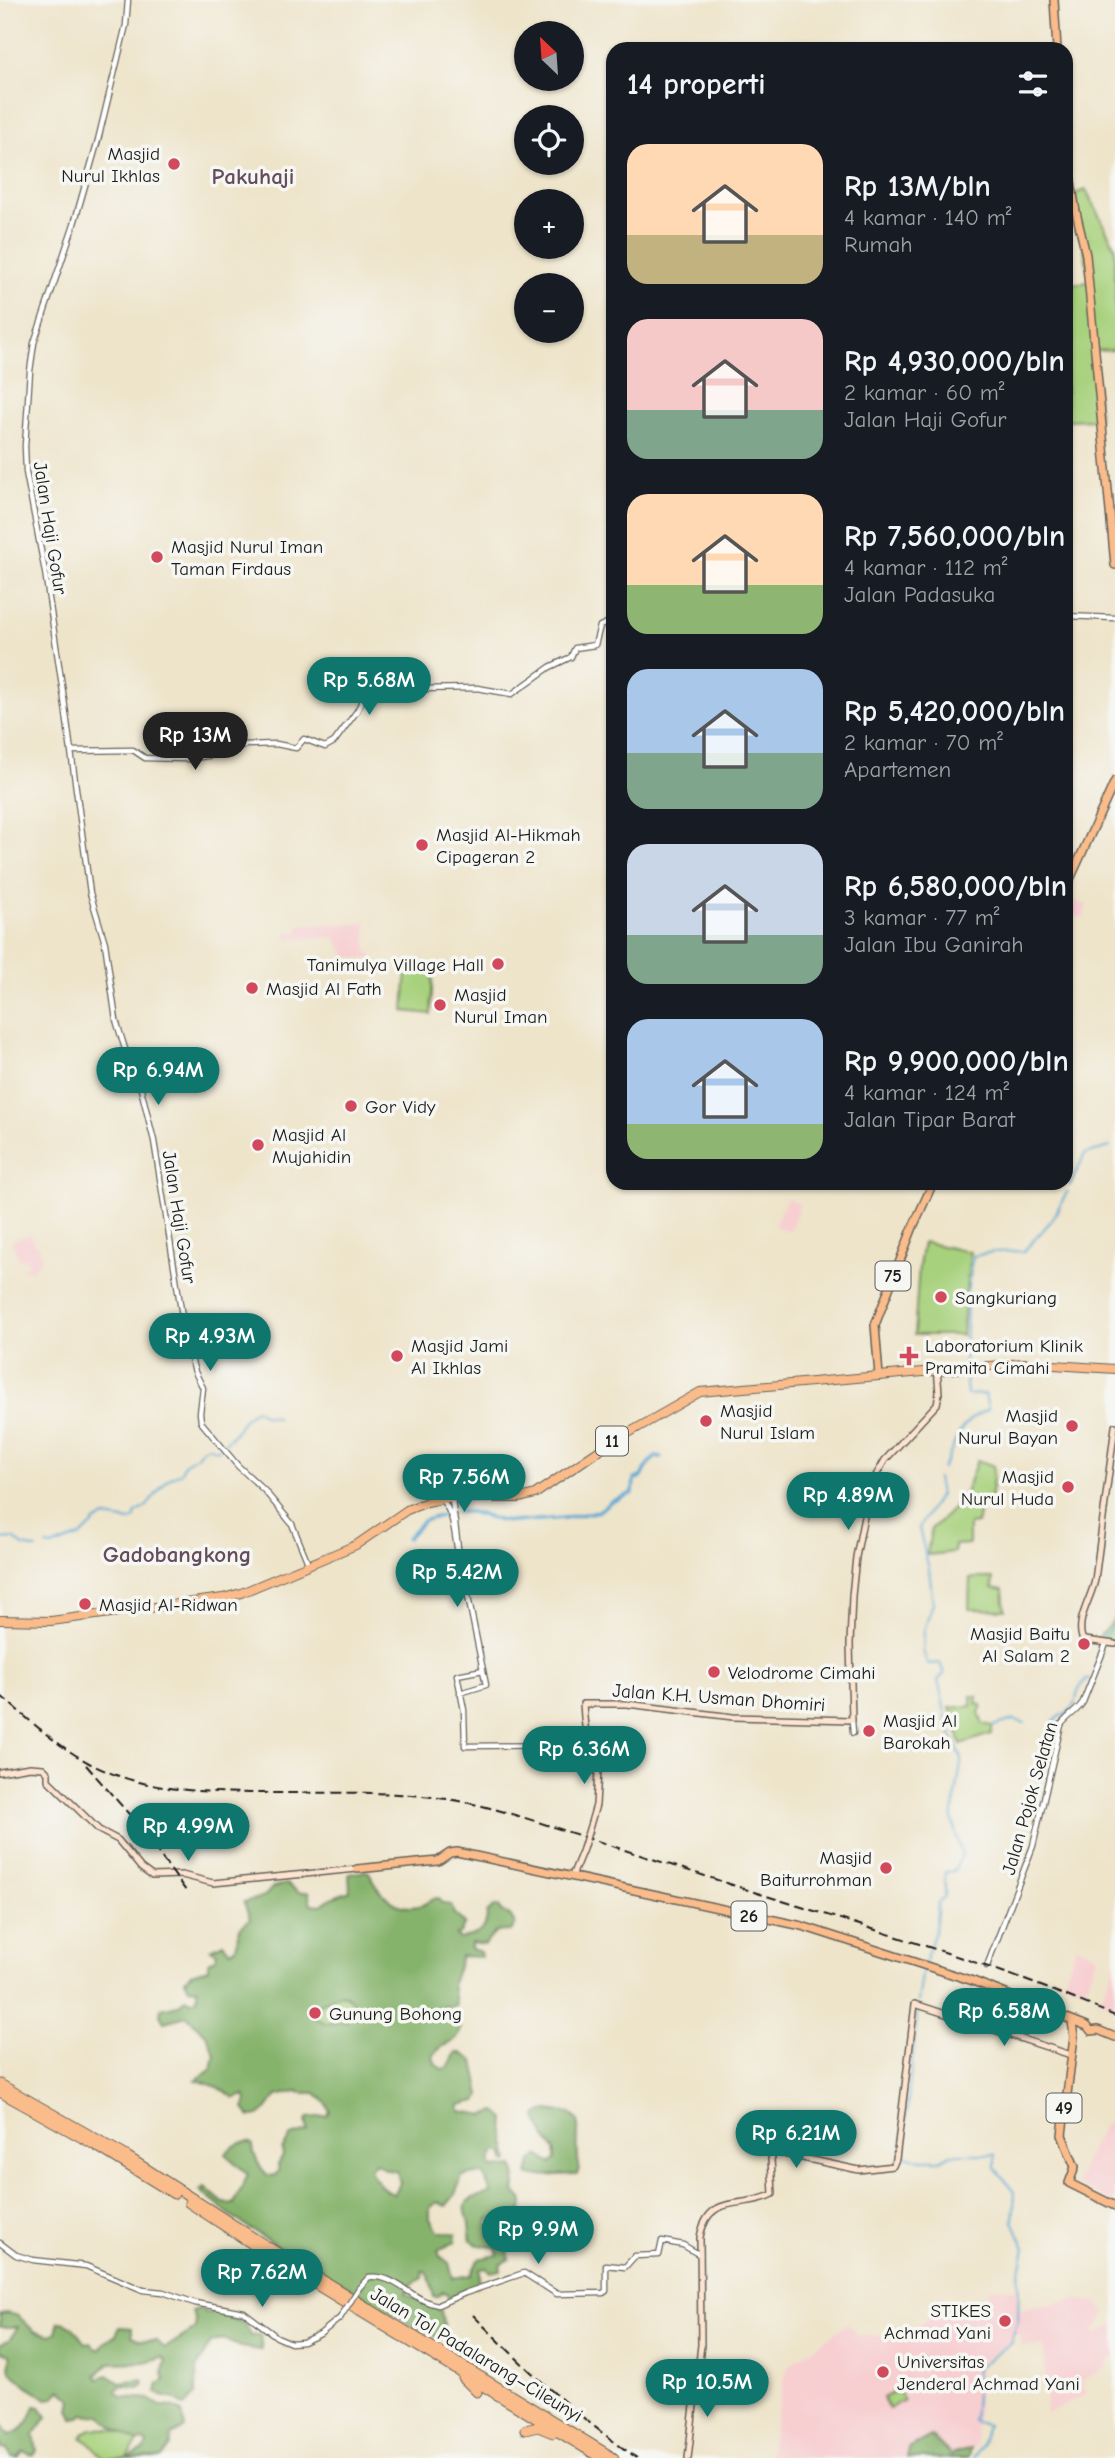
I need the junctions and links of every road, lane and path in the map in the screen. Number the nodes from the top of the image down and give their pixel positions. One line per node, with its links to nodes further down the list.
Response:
1 (128, 0): 9 (street, Jalan Haji Gofur)
2 (1054, 0): 3 (main road)
3 (1057, 42)
4 (1073, 197): 5 (main road)
5 (1115, 565)
6 (1073, 616): 7 (street)
7 (1115, 618)
8 (606, 624): 9 (street)
9 (71, 751): 21 (street, Jalan Haji Gofur)
10 (1115, 782): 11 (main road)
11 (1073, 873)
12 (930, 1190): 15 (main road, 75)
13 (1115, 1368): 14 (highway, 11)
14 (939, 1370): 15 (highway, 11); 28 (main road, Jalan K.H. Usman Dhomiri)
15 (879, 1375): 17 (highway, 11)
16 (1115, 1426): 24 (main road)
17 (452, 1498): 18 (highway, 11); 20 (street)
18 (442, 1499): 19 (highway, 11); 20 (street)
19 (335, 1553): 21 (highway, 11); 22 (highway, 11)
20 (459, 1559): 26 (street)
21 (308, 1563): 22 (highway, 11)
22 (252, 1588): 23 (highway, 11)
23 (0, 1620)
24 (1107, 1644): 25 (main road); 34 (street, Jalan Pojok Selatan)
25 (1115, 1644)
26 (483, 1670): 27 (street); 27 (street)
27 (460, 1693): 30 (street)
28 (852, 1720): 29 (street); 30 (main road, Jalan K.H. Usman Dhomiri)
29 (853, 1733)
30 (591, 1745): 33 (main road, bridge)
31 (0, 1772): 32 (main road)
32 (357, 1869): 33 (main road, 26)
33 (572, 1876): 35 (main road, 26)
34 (987, 1966)
35 (1072, 2021): 36 (main road, 26); 38 (main road, 49)
36 (1091, 2031): 37 (main road, 26); 38 (main road)
37 (1115, 2037)
38 (1073, 2041): 39 (main road, 49)
39 (1071, 2055): 42 (main road, 49); 44 (main road)
40 (0, 2084): 49 (highway, Jalan Tol Padalarang–Cileunyi)
41 (0, 2092): 45 (highway, Jalan Tol Padalarang–Cileunyi)
42 (1115, 2206)
43 (0, 2243): 44 (street, bridge)
44 (700, 2255): 50 (main road)
45 (422, 2349): 46 (highway); 48 (highway, Jalan Tol Padalarang–Cileunyi)
46 (477, 2392)
47 (525, 2430): 48 (highway)
48 (598, 2456)
49 (614, 2458)
50 (688, 2458)

